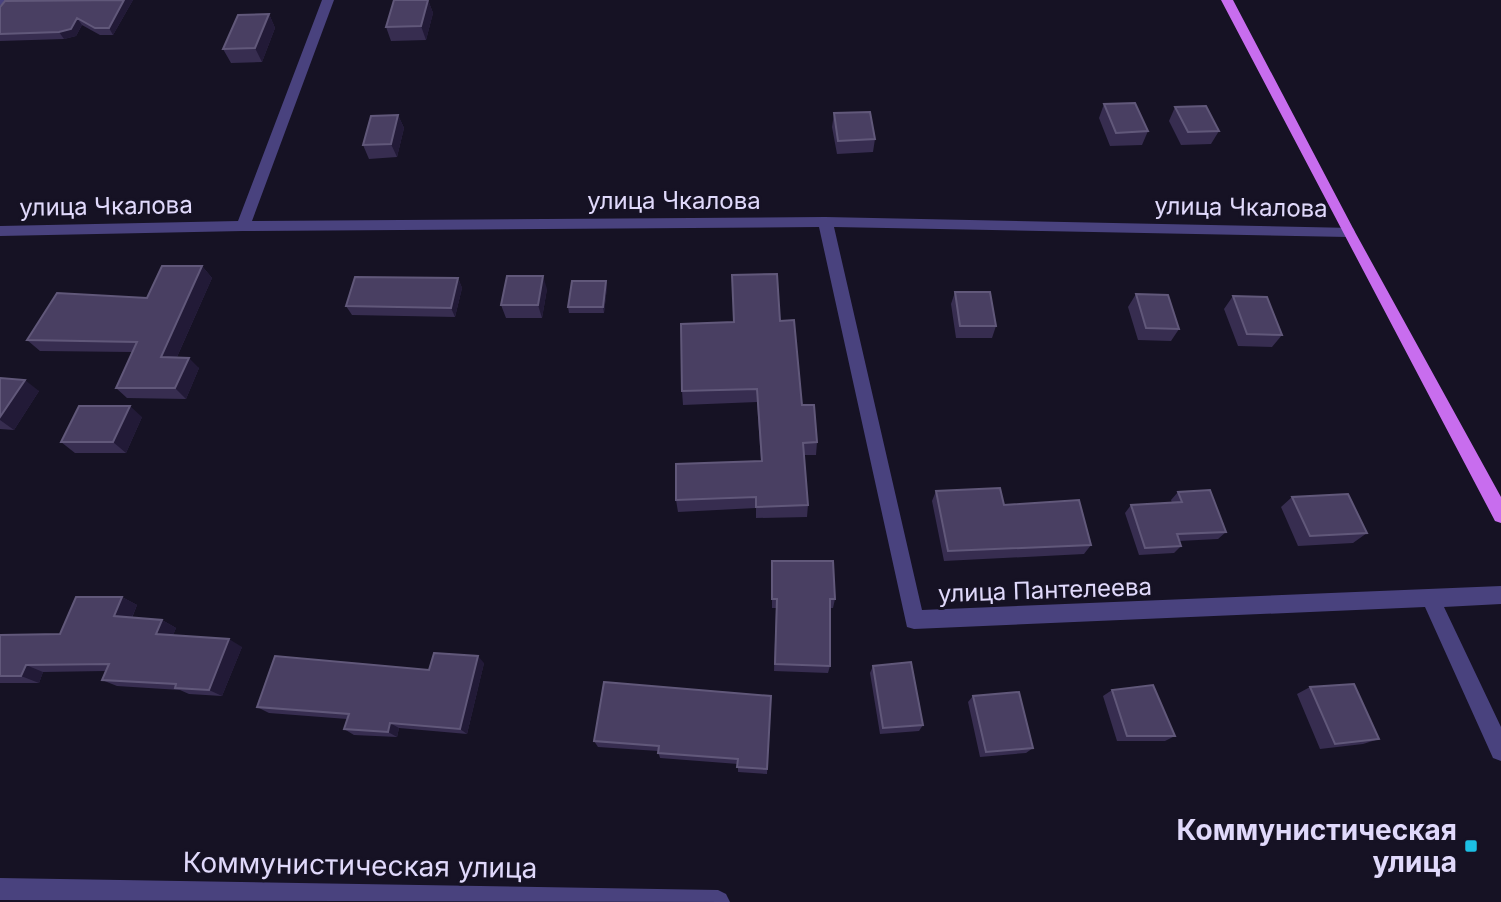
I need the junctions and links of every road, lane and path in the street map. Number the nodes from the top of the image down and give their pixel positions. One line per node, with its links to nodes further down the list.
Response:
1 (52, 0): 4 (street)
2 (328, 0): 6 (street)
3 (1227, 0): 8 (main road)
4 (0, 1)
5 (825, 222): 6 (street, улица Чкалова); 8 (street, улица Чкалова); 11 (street, улица Пантелеева)
6 (243, 226): 7 (street, улица Чкалова)
7 (0, 231)
8 (1348, 232): 9 (main road)
9 (1501, 514)
10 (1501, 595): 11 (street, улица Пантелеева)
11 (1430, 598): 12 (street)
12 (1501, 750)
13 (0, 889): 14 (street, Коммунистическая улица)
14 (718, 902)

